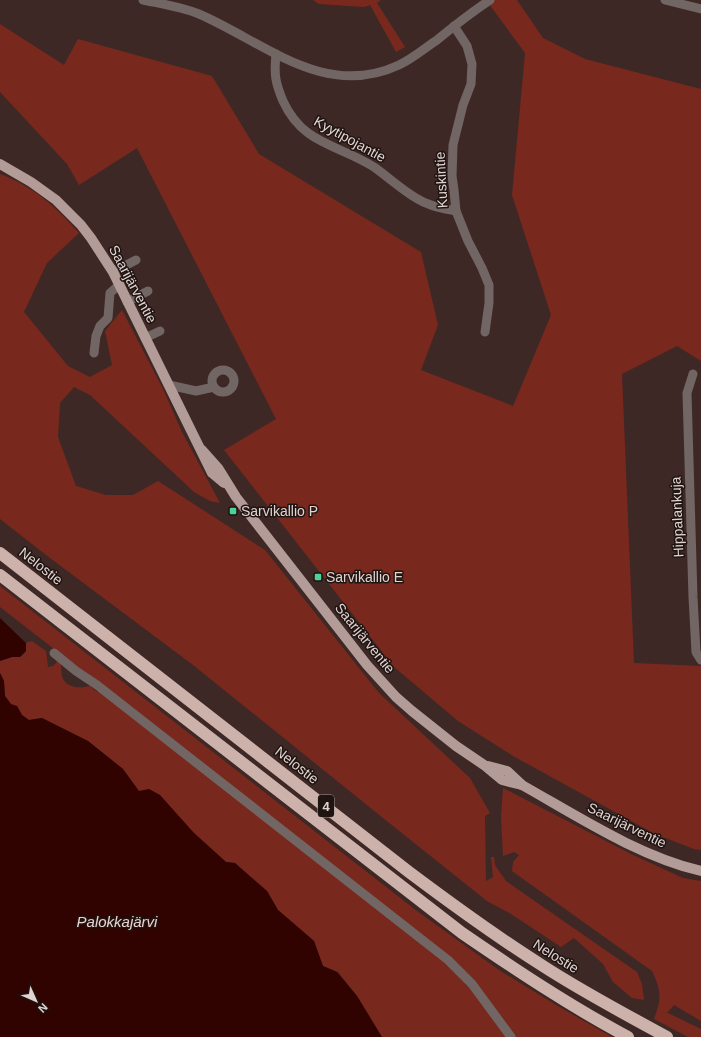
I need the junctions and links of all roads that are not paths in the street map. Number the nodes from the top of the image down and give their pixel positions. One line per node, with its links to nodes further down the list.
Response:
1 (143, 0): 7 (street)
2 (490, 0): 6 (street)
3 (665, 0): 4 (street)
4 (683, 2): 5 (street)
5 (701, 9)
6 (454, 26): 7 (street); 9 (street, Kuskintie)
7 (276, 54): 9 (street, Kyytipojantie)
8 (0, 164): 11 (main road, Saarijärventie)
9 (456, 211): 16 (street, Kuskintie)
10 (136, 260): 11 (street)
11 (113, 272): 12 (main road, Saarijärventie)
12 (119, 285): 14 (main road, Saarijärventie); 18 (street)
13 (148, 291): 14 (street)
14 (127, 302): 17 (main road, Saarijärventie)
15 (160, 331): 17 (street)
16 (484, 332)
17 (145, 338): 20 (main road, Saarijärventie)
18 (94, 354)
19 (693, 374): 25 (street, Hippalankuja)
20 (169, 385): 21 (street); 26 (main road, Saarijärventie)
21 (214, 387)
22 (0, 553): 29 (highway, Nelostie / 4)
23 (0, 575): 28 (highway, 4)
24 (54, 653): 27 (street)
25 (700, 660)
26 (701, 871)
27 (511, 1037)
28 (628, 1037)
29 (667, 1037)

